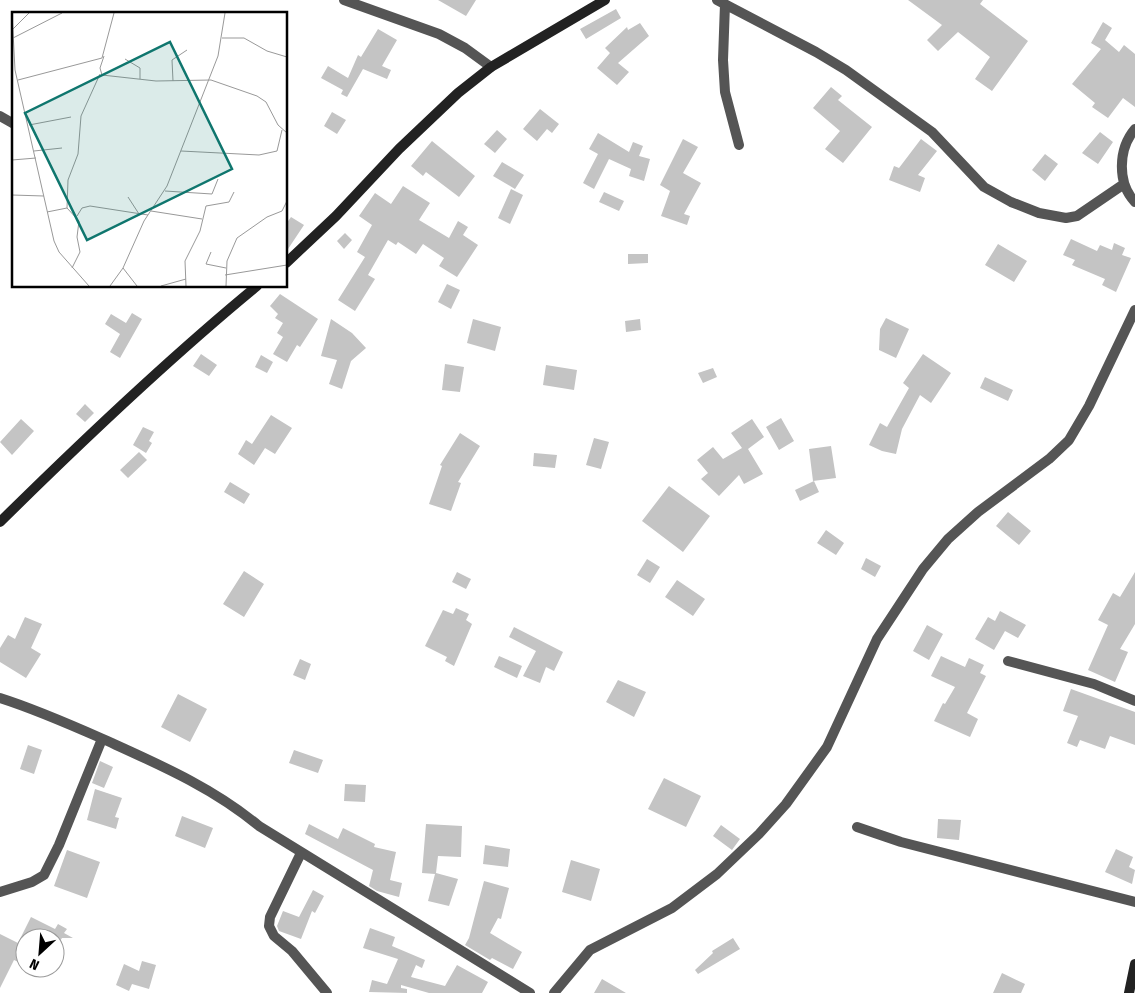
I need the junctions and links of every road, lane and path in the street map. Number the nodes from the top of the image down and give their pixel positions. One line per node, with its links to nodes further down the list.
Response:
1 (344, 0): 4 (street)
2 (605, 0): 4 (main road)
3 (721, 2): 8 (street); 9 (street)
4 (491, 67): 11 (main road)
5 (0, 116): 6 (street)
6 (12, 123)
7 (1135, 129): 9 (street)
8 (739, 145)
9 (1124, 184): 10 (street)
10 (1135, 202)
11 (288, 261)
12 (255, 288): 14 (main road)
13 (1135, 310): 26 (street)
14 (0, 522)
15 (1008, 661): 17 (street)
16 (0, 698): 18 (street)
17 (1135, 701)
18 (102, 739): 20 (street); 21 (street)
19 (857, 827): 22 (street)
20 (301, 853): 24 (street); 25 (street)
21 (0, 892)
22 (1135, 902)
23 (1135, 964): 27 (main road)
24 (327, 993)
25 (530, 993)
26 (554, 993)
27 (1129, 993)

